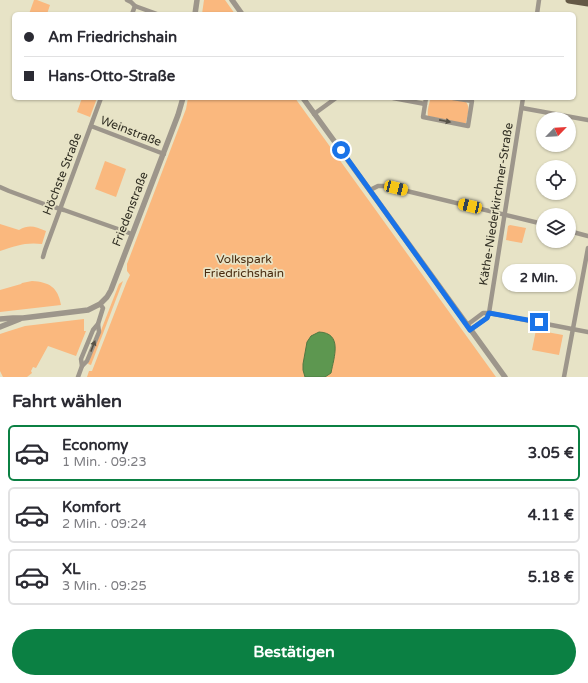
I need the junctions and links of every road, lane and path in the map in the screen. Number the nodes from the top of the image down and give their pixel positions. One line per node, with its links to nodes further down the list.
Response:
1 (127, 0): 7 (street)
2 (197, 0): 10 (street)
3 (232, 0): 11 (street)
4 (540, 0): 12 (street)
5 (569, 0): 6 (main road)
6 (588, 4)
7 (135, 6): 8 (street); 9 (street)
8 (133, 12)
9 (152, 12)
10 (195, 12)
11 (241, 12)
12 (537, 12)
13 (100, 100): 25 (street, Höchste Straße)
14 (182, 100): 26 (street, Friedenstraße)
15 (304, 100): 23 (street)
16 (333, 100): 23 (street)
17 (404, 100): 21 (street)
18 (426, 100): 21 (street)
19 (466, 100): 21 (street, one-way to 19)
20 (523, 100): 22 (street, Käthe-Niederkirchner-Straße)
21 (425, 104)
22 (522, 108): 24 (street); 30 (street, Käthe-Niederkirchner-Straße)
23 (314, 114): 28 (street)
24 (588, 120)
25 (91, 126): 26 (street, Weinstraße); 29 (street, Höchste Straße)
26 (164, 154): 33 (street, Friedenstraße)
27 (0, 187): 29 (street)
28 (370, 190): 30 (street); 42 (street)
29 (60, 209): 33 (street); 36 (street, Höchste Straße)
30 (504, 214): 31 (street); 38 (street, Käthe-Niederkirchner-Straße)
31 (536, 222)
32 (576, 233): 34 (street)
33 (132, 234): 37 (street, Friedenstraße)
34 (588, 236)
35 (588, 248): 43 (street)
36 (43, 257)
37 (100, 304): 39 (street); 45 (street)
38 (489, 313): 42 (street); 43 (street)
39 (23, 318): 40 (street); 41 (street)
40 (0, 319)
41 (0, 327)
42 (468, 327): 46 (street)
43 (572, 329): 44 (street); 47 (street)
44 (588, 332)
45 (78, 377)
46 (505, 377)
47 (564, 377)

